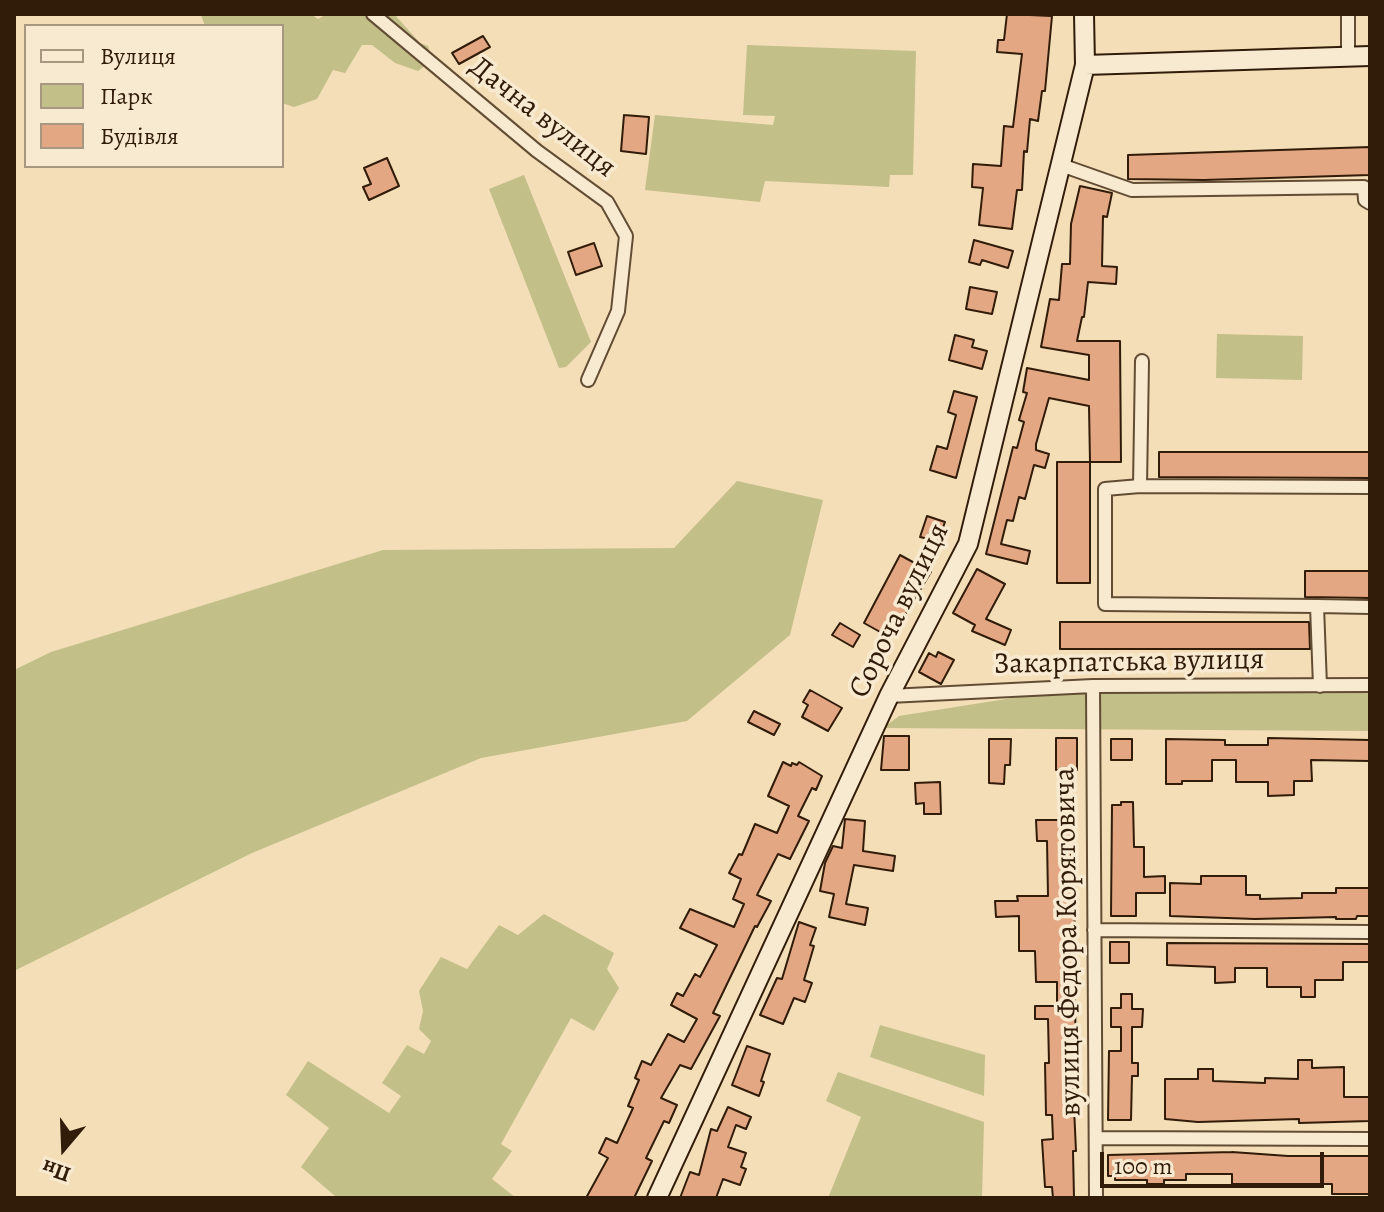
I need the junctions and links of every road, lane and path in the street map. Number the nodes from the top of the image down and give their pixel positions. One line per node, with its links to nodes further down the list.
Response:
1 (373, 14): 10 (street, Дачна вулиця)
2 (1084, 14): 6 (main road, Сороча вулиця)
3 (1348, 14): 5 (street)
4 (1370, 56): 5 (main road)
5 (1348, 57): 6 (main road)
6 (1085, 65): 7 (main road, Сороча вулиця)
7 (1061, 165): 8 (street); 18 (main road, Сороча вулиця)
8 (1370, 203)
9 (1142, 361): 11 (street)
10 (588, 380)
11 (1140, 486): 12 (street); 13 (street)
12 (1370, 487)
13 (1317, 606): 14 (street); 17 (street)
14 (1370, 607)
15 (1370, 685): 17 (street, Закарпатська вулиця)
16 (1093, 686): 17 (street, Закарпатська вулиця); 18 (street, Закарпатська вулиця); 19 (street, вулиця Федора Корятовича)
17 (1320, 686)
18 (889, 696): 23 (main road, Сороча вулиця)
19 (1094, 930): 20 (street); 21 (street, вулиця Федора Корятовича)
20 (1370, 932)
21 (1097, 1138): 22 (street); 24 (street, вулиця Федора Корятовича)
22 (1370, 1139)
23 (657, 1198)
24 (1096, 1198)

